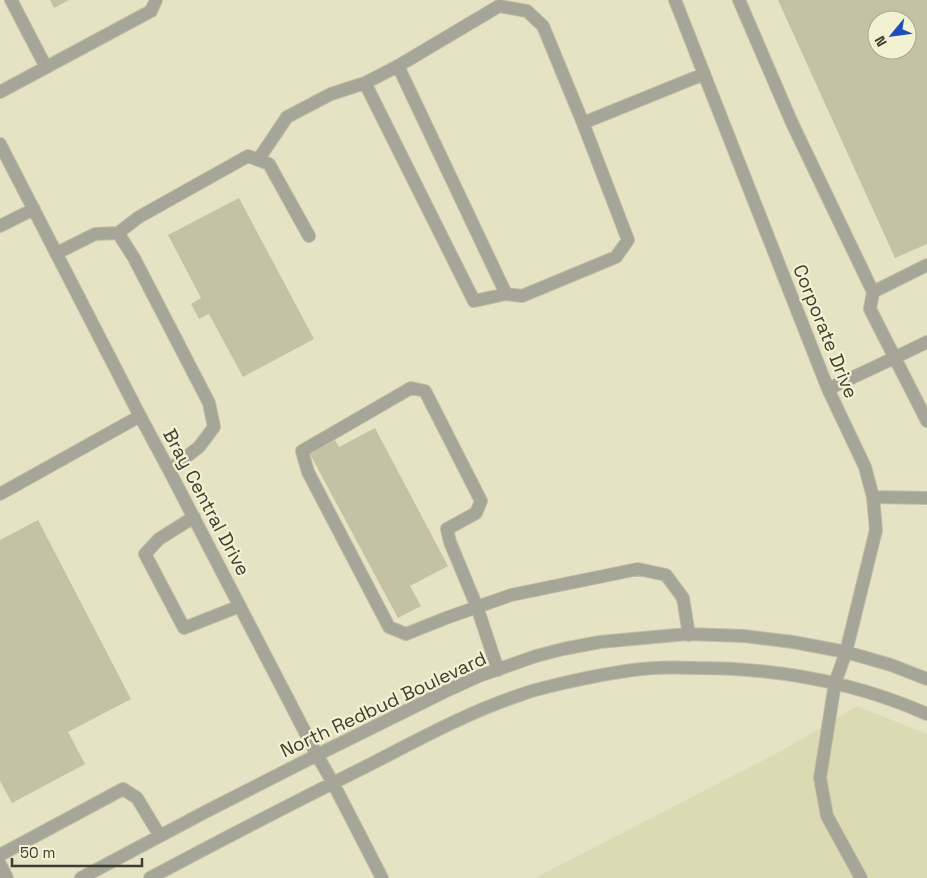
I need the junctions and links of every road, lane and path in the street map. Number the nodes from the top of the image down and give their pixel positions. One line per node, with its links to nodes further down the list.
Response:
1 (11, 0): 6 (street)
2 (156, 0): 6 (street)
3 (675, 0): 7 (street, Corporate Drive)
4 (739, 0): 19 (street)
5 (398, 66): 8 (street); 10 (street); 20 (street)
6 (46, 67): 9 (street)
7 (704, 74): 10 (street); 23 (street, Corporate Drive)
8 (365, 83): 12 (street); 20 (street)
9 (0, 92)
10 (583, 123): 20 (street)
11 (0, 144): 13 (street, Bray Central Drive)
12 (258, 160): 15 (street); 16 (street)
13 (34, 208): 14 (street); 17 (street, Bray Central Drive)
14 (0, 226)
15 (118, 234): 17 (street); 26 (street)
16 (309, 236)
17 (57, 253): 24 (street, Bray Central Drive)
18 (927, 265): 19 (street)
19 (873, 292): 22 (street)
20 (506, 294)
21 (927, 342): 22 (street)
22 (894, 358): 23 (street); 25 (street)
23 (828, 389): 28 (street, Corporate Drive)
24 (140, 416): 26 (street, Bray Central Drive); 27 (street)
25 (927, 421)
26 (169, 470): 30 (street, Bray Central Drive)
27 (0, 494)
28 (873, 497): 29 (street); 34 (street, Corporate Drive)
29 (927, 498)
30 (194, 517): 31 (street, Bray Central Drive); 31 (street)
31 (240, 606): 39 (street, Bray Central Drive)
32 (477, 607): 32 (street); 33 (street); 35 (street)
33 (689, 634): 34 (street, North Redbud Boulevard); 35 (street, North Redbud Boulevard)
34 (846, 652): 36 (street, North Redbud Boulevard); 37 (street, Corporate Drive)
35 (498, 670): 39 (street, North Redbud Boulevard)
36 (927, 679)
37 (834, 683): 38 (street); 40 (street); 48 (street, Corporate Drive)
38 (927, 714)
39 (317, 755): 40 (street, Bray Central Drive); 41 (street, North Redbud Boulevard)
40 (333, 783): 46 (street); 47 (street, Bray Central Drive)
41 (160, 836): 42 (street); 45 (street, North Redbud Boulevard)
42 (0, 855)
43 (0, 864): 44 (street)
44 (7, 878)
45 (81, 878)
46 (150, 878)
47 (382, 878)
48 (861, 878)

